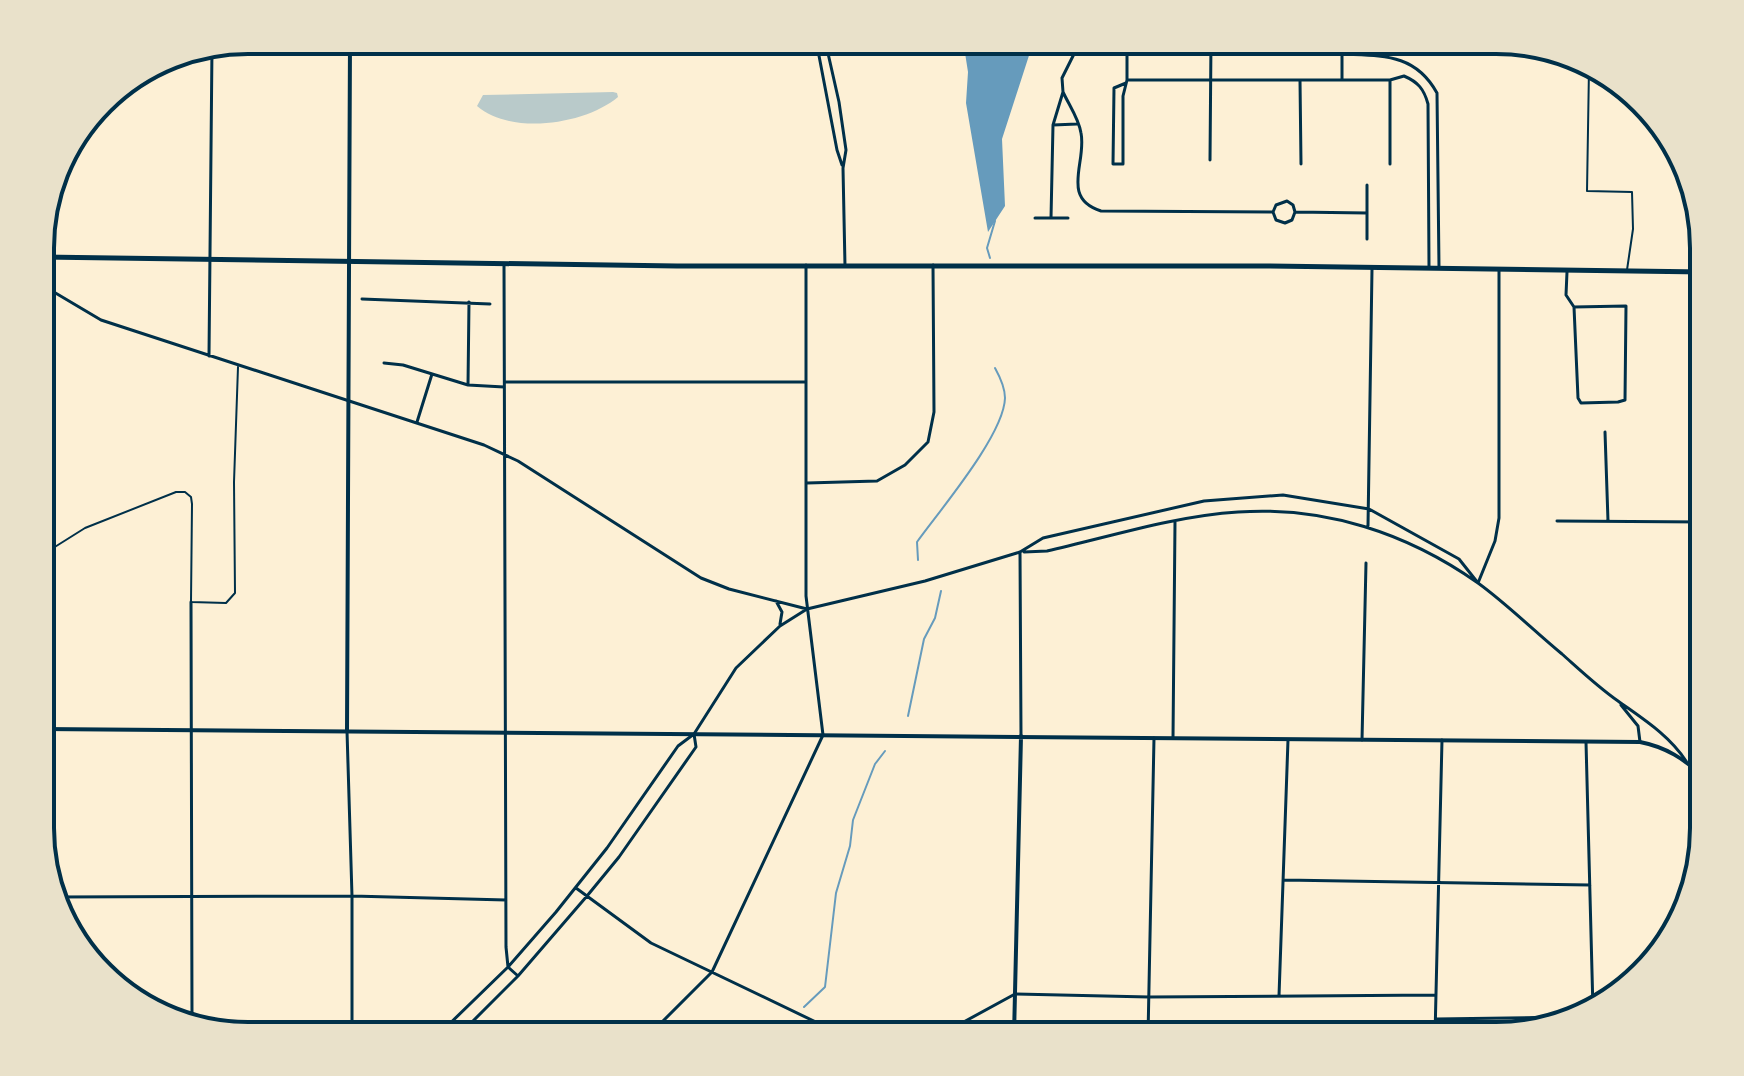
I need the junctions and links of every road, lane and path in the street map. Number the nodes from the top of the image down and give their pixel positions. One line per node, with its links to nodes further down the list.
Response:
1 (350, 54): 34 (street)
2 (819, 54): 23 (street)
3 (828, 54): 23 (street)
4 (1074, 54): 17 (street)
5 (1127, 54): 16 (street)
6 (1211, 54): 12 (street)
7 (1342, 54): 9 (street); 14 (street)
8 (212, 58): 33 (street)
9 (1408, 64): 10 (street); 41 (street)
10 (1404, 76): 15 (street); 40 (street)
11 (1589, 78): 44 (lane)
12 (1211, 80): 13 (street); 16 (street); 20 (street)
13 (1300, 80): 14 (street); 21 (street)
14 (1342, 80): 15 (street)
15 (1390, 80): 22 (street)
16 (1127, 82): 16 (street)
17 (1063, 92): 18 (street); 19 (street)
18 (1079, 124): 19 (street); 25 (street)
19 (1053, 125): 29 (street)
20 (1210, 160)
21 (1301, 164)
22 (1390, 164)
23 (843, 168): 38 (street)
24 (1367, 185): 27 (street)
25 (1273, 212): 26 (street); 26 (street)
26 (1295, 212): 27 (street)
27 (1367, 213): 31 (street)
28 (1035, 218): 29 (street)
29 (1051, 218): 30 (street)
30 (1068, 218)
31 (1367, 239)
32 (54, 257): 33 (main road)
33 (210, 260): 34 (main road); 51 (street)
34 (351, 261): 35 (main road); 79 (street)
35 (504, 264): 36 (main road); 56 (street)
36 (806, 265): 38 (main road); 55 (street)
37 (933, 265): 38 (main road); 39 (main road); 61 (street)
38 (845, 266)
39 (1372, 267): 40 (main road); 62 (street)
40 (1429, 268): 41 (main road)
41 (1439, 268): 42 (main road)
42 (1499, 269): 43 (main road); 71 (street)
43 (1567, 270): 44 (main road); 50 (street)
44 (1627, 272): 45 (main road)
45 (1690, 272)
46 (54, 292): 51 (street)
47 (362, 299): 48 (street)
48 (469, 302): 49 (street); 57 (street)
49 (490, 304)
50 (1574, 307): 50 (street)
51 (209, 356): 53 (street)
52 (384, 363): 54 (street)
53 (239, 365): 58 (street); 73 (lane)
54 (432, 374): 57 (street); 58 (street)
55 (805, 382): 56 (street); 61 (street)
56 (504, 384): 57 (street); 60 (street)
57 (468, 385)
58 (417, 422): 60 (street)
59 (1605, 432): 64 (street)
60 (503, 453): 72 (street); 80 (street)
61 (807, 483): 74 (street)
62 (1369, 509): 67 (street); 69 (street); 71 (street)
63 (1557, 521): 64 (street)
64 (1608, 521): 66 (street)
65 (1175, 522): 67 (street); 69 (street); 85 (street)
66 (1690, 522)
67 (1368, 526): 71 (street)
68 (54, 547): 73 (lane)
69 (1020, 552): 74 (street); 83 (street)
70 (1366, 563): 87 (street)
71 (1478, 583): 76 (street)
72 (776, 601): 74 (street); 75 (street)
73 (191, 602): 78 (street)
74 (807, 609): 75 (street); 82 (street)
75 (780, 626): 81 (street)
76 (1618, 702): 90 (street); 91 (street)
77 (54, 729): 78 (street)
78 (189, 730): 79 (street); 96 (street)
79 (347, 731): 80 (street); 97 (street)
80 (505, 732): 81 (street); 100 (street)
81 (694, 734): 82 (street); 95 (street); 98 (street)
82 (823, 735): 83 (street); 102 (street)
83 (1021, 736): 84 (street); 104 (street)
84 (1154, 738): 85 (street); 108 (street)
85 (1173, 738): 86 (street)
86 (1288, 739): 87 (street); 92 (street)
87 (1362, 740): 88 (street)
88 (1442, 740): 89 (street); 93 (street)
89 (1586, 742): 90 (street); 94 (street)
90 (1640, 742): 91 (street)
91 (1688, 763)
92 (1284, 880): 93 (street); 107 (street)
93 (1437, 883): 94 (street); 105 (street)
94 (1590, 885): 106 (street)
95 (576, 888): 98 (street); 101 (street)
96 (191, 896): 97 (street); 99 (street); 109 (street)
97 (352, 896): 100 (street); 112 (street)
98 (587, 896): 102 (street); 103 (street)
99 (67, 897)
100 (506, 900): 101 (street)
101 (508, 967): 103 (street); 113 (street)
102 (712, 972): 115 (street); 116 (street)
103 (518, 976): 114 (street)
104 (1015, 994): 108 (street); 117 (street); 118 (street)
105 (1436, 995): 107 (street); 111 (street)
106 (1593, 995)
107 (1279, 996): 108 (street)
108 (1149, 997): 119 (street)
109 (192, 1013)
110 (1536, 1018): 111 (street)
111 (1436, 1019): 120 (street)
112 (352, 1022)
113 (452, 1022)
114 (470, 1022)
115 (662, 1022)
116 (816, 1022)
117 (964, 1022)
118 (1014, 1022)
119 (1148, 1022)
120 (1436, 1022)

